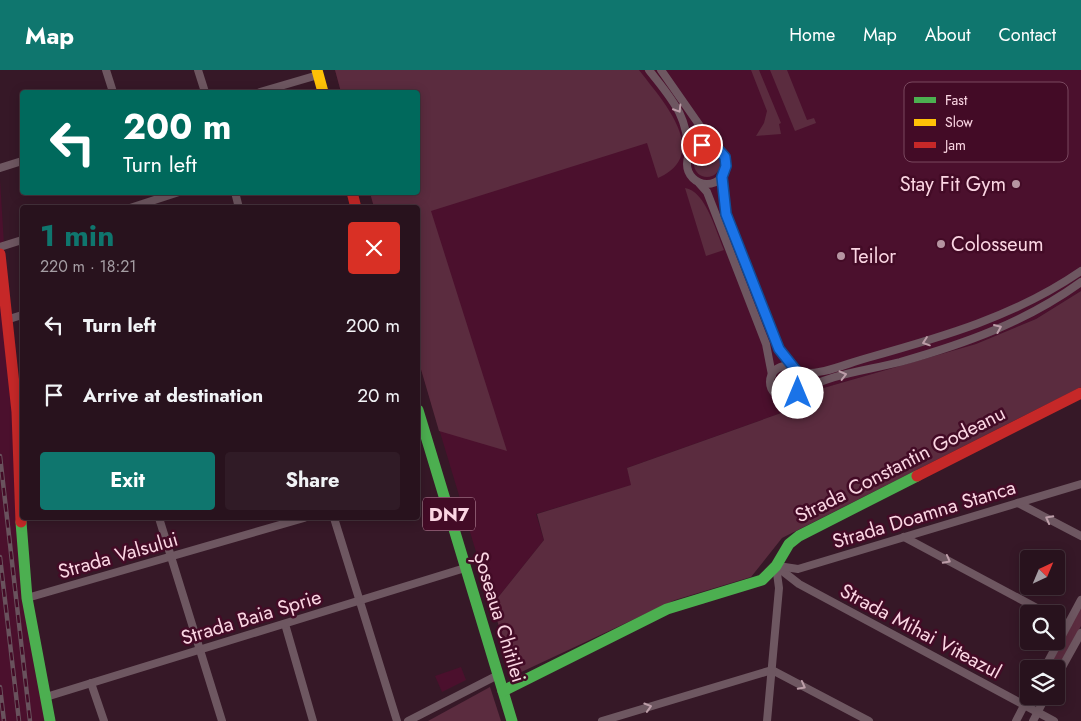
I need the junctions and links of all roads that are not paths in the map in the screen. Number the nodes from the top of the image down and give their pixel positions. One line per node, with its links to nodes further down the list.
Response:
1 (106, 70): 6 (street)
2 (198, 70): 7 (street)
3 (649, 70): 11 (street, one-way to 11)
4 (661, 70): 10 (street)
5 (317, 73): 8 (street); 9 (street)
6 (112, 90)
7 (204, 90)
8 (266, 90)
9 (322, 90)
10 (714, 146): 11 (street); 14 (street)
11 (689, 155): 15 (street)
12 (20, 162): 13 (street)
13 (0, 168)
14 (722, 177): 15 (street); 25 (street)
15 (699, 182): 27 (street)
16 (170, 195): 17 (street)
17 (139, 205)
18 (20, 241): 19 (street)
19 (0, 247)
20 (0, 254): 24 (street)
21 (1081, 270): 26 (street, one-way to 26)
22 (1081, 282): 28 (street, one-way to 22)
23 (20, 316): 24 (street)
24 (6, 320): 30 (street)
25 (792, 366): 26 (street); 27 (street)
26 (800, 373): 28 (street)
27 (772, 375): 28 (street)
28 (798, 393)
29 (1081, 393): 41 (street, Strada Constantin Godeanu)
30 (20, 411)
31 (420, 417): 42 (street, Șoseaua Chitilei / DN7)
32 (1081, 484): 33 (street, Strada Doamna Stanca)
33 (1018, 503): 38 (street, one-way to 33); 39 (street, Strada Doamna Stanca)
34 (22, 520): 43 (street)
35 (160, 520): 40 (street)
36 (297, 520): 40 (street, Strada Valsului)
37 (335, 520): 45 (street)
38 (1081, 536)
39 (904, 537): 41 (street, Strada Doamna Stanca); 46 (street, one-way to 46)
40 (171, 556): 43 (street, Strada Valsului); 51 (street)
41 (776, 566): 54 (street); 57 (street, Strada Constantin Godeanu); 59 (street, Strada Mihai Viteazul)
42 (465, 568): 45 (street, Strada Baia Sprie); 55 (street, Șoseaua Chitilei / DN7)
43 (27, 598): 58 (street)
44 (1081, 600): 49 (street)
45 (359, 601): 48 (street, Strada Baia Sprie); 67 (street)
46 (1031, 605)
47 (1065, 622): 49 (street)
48 (285, 624): 51 (street, Strada Baia Sprie); 66 (street)
49 (1068, 624): 52 (street)
50 (1081, 633): 53 (street)
51 (200, 650): 56 (street, Strada Baia Sprie); 65 (street)
52 (1049, 660)
53 (1065, 662)
54 (772, 670): 70 (street, one-way to 54); 71 (street); 72 (street, one-way to 72)
55 (498, 675): 57 (street, Șoseaua Chitilei / DN7); 68 (street)
56 (91, 684): 58 (street, Strada Baia Sprie); 64 (street)
57 (503, 691): 69 (street, Șoseaua Chitilei / DN7)
58 (46, 697): 63 (street)
59 (1020, 703)
60 (1024, 705): 62 (street, Strada Mihai Viteazul); 73 (street)
61 (1041, 705): 62 (street)
62 (1037, 712): 74 (street); 75 (street, Strada Mihai Viteazul)
63 (50, 721)
64 (104, 721)
65 (222, 721)
66 (313, 721)
67 (397, 721)
68 (408, 721)
69 (512, 721)
70 (602, 721)
71 (767, 721)
72 (869, 721)
73 (1016, 721)
74 (1033, 721)
75 (1054, 721)

